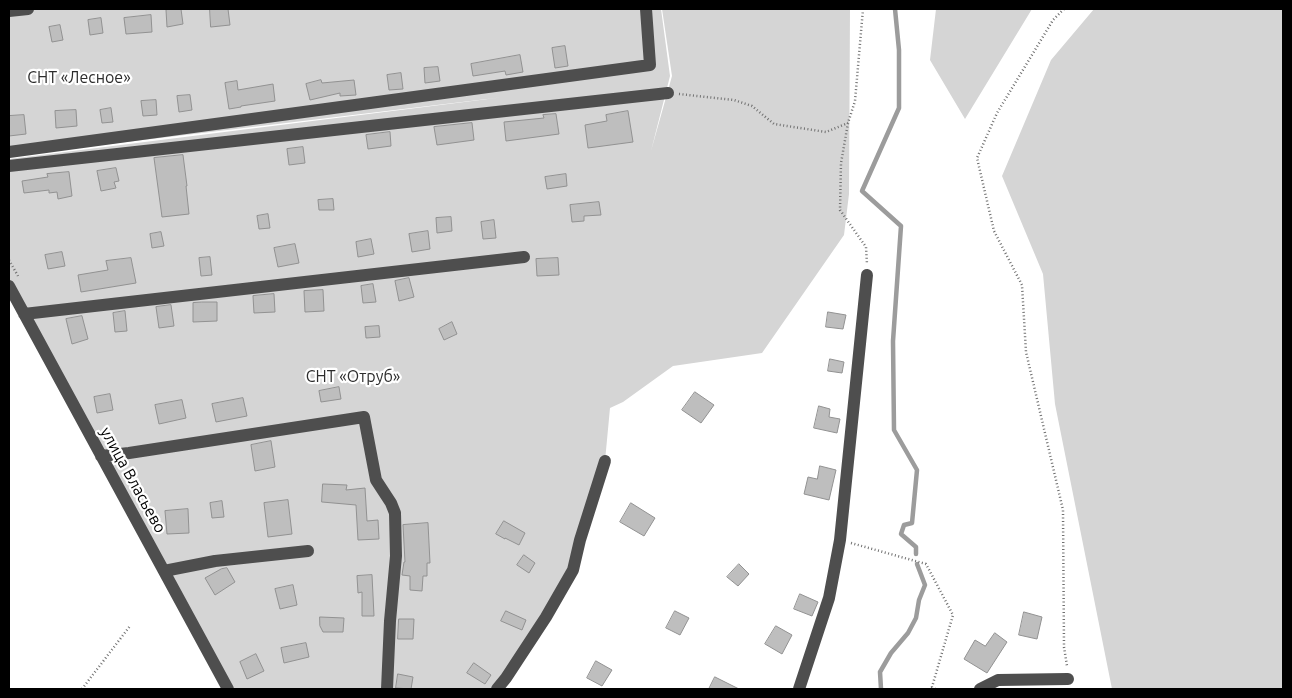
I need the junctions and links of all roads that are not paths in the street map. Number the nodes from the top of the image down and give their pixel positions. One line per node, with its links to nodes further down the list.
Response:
1 (28, 9): 3 (street)
2 (646, 9): 5 (street)
3 (9, 11)
4 (668, 92): 6 (street)
5 (9, 152)
6 (9, 166)
7 (524, 257): 10 (street)
8 (867, 275): 19 (street)
9 (9, 286): 10 (street, улица Власьево)
10 (24, 314): 11 (street, улица Власьево)
11 (100, 456): 14 (street, улица Власьево); 17 (street)
12 (605, 461): 18 (street)
13 (308, 551): 14 (street)
14 (164, 571): 16 (street, улица Власьево)
15 (1068, 680): 20 (street)
16 (228, 689)
17 (387, 689)
18 (497, 689)
19 (799, 689)
20 (980, 689)

